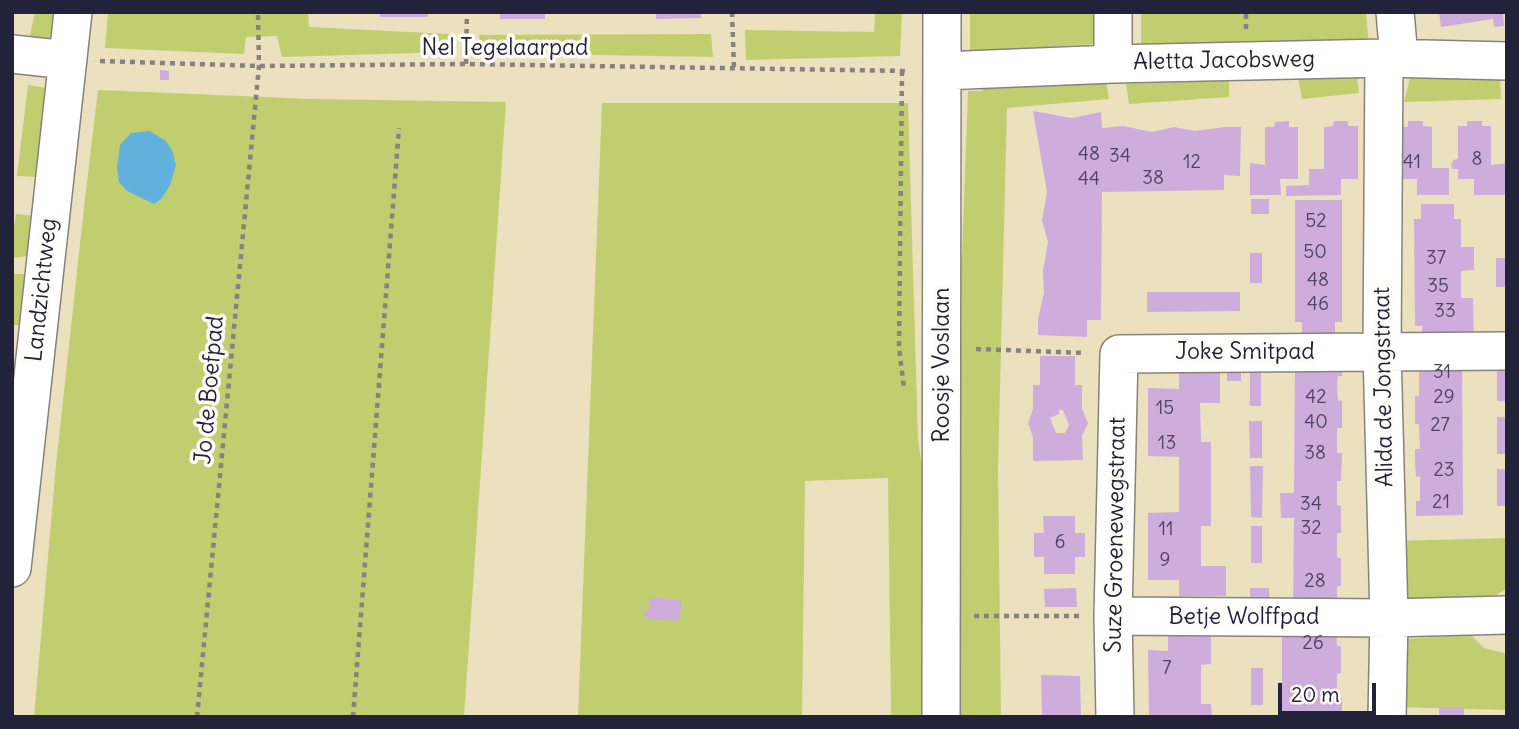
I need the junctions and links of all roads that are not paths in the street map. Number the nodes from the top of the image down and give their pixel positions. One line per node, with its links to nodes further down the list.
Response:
1 (73, 12): 7 (street, Landzichtweg)
2 (942, 12): 10 (street, Roosje Voslaan)
3 (1113, 12): 9 (street)
4 (1395, 12): 6 (street, Alida de Jongstraat)
5 (12, 54): 7 (street)
6 (1391, 58): 8 (street, Aletta Jacobsweg); 9 (street, Aletta Jacobsweg); 11 (street, Alida de Jongstraat)
7 (68, 60): 14 (street, Landzichtweg)
8 (1507, 61)
9 (1113, 64): 10 (street, Aletta Jacobsweg)
10 (942, 71): 19 (street, Roosje Voslaan)
11 (1382, 351): 12 (street, Joke Smitpad); 13 (street, Joke Smitpad); 18 (street, Alida de Jongstraat)
12 (1507, 351)
13 (1119, 354): 16 (street, Suze Groenewegstraat)
14 (23, 356): 15 (street, Landzichtweg)
15 (12, 568)
16 (1113, 615): 18 (street, Betje Wolffpad); 20 (street, Suze Groenewegstraat)
17 (1507, 615): 18 (street, Betje Wolffpad)
18 (1389, 618): 21 (street, Alida de Jongstraat)
19 (941, 717)
20 (1115, 717)
21 (1387, 717)

